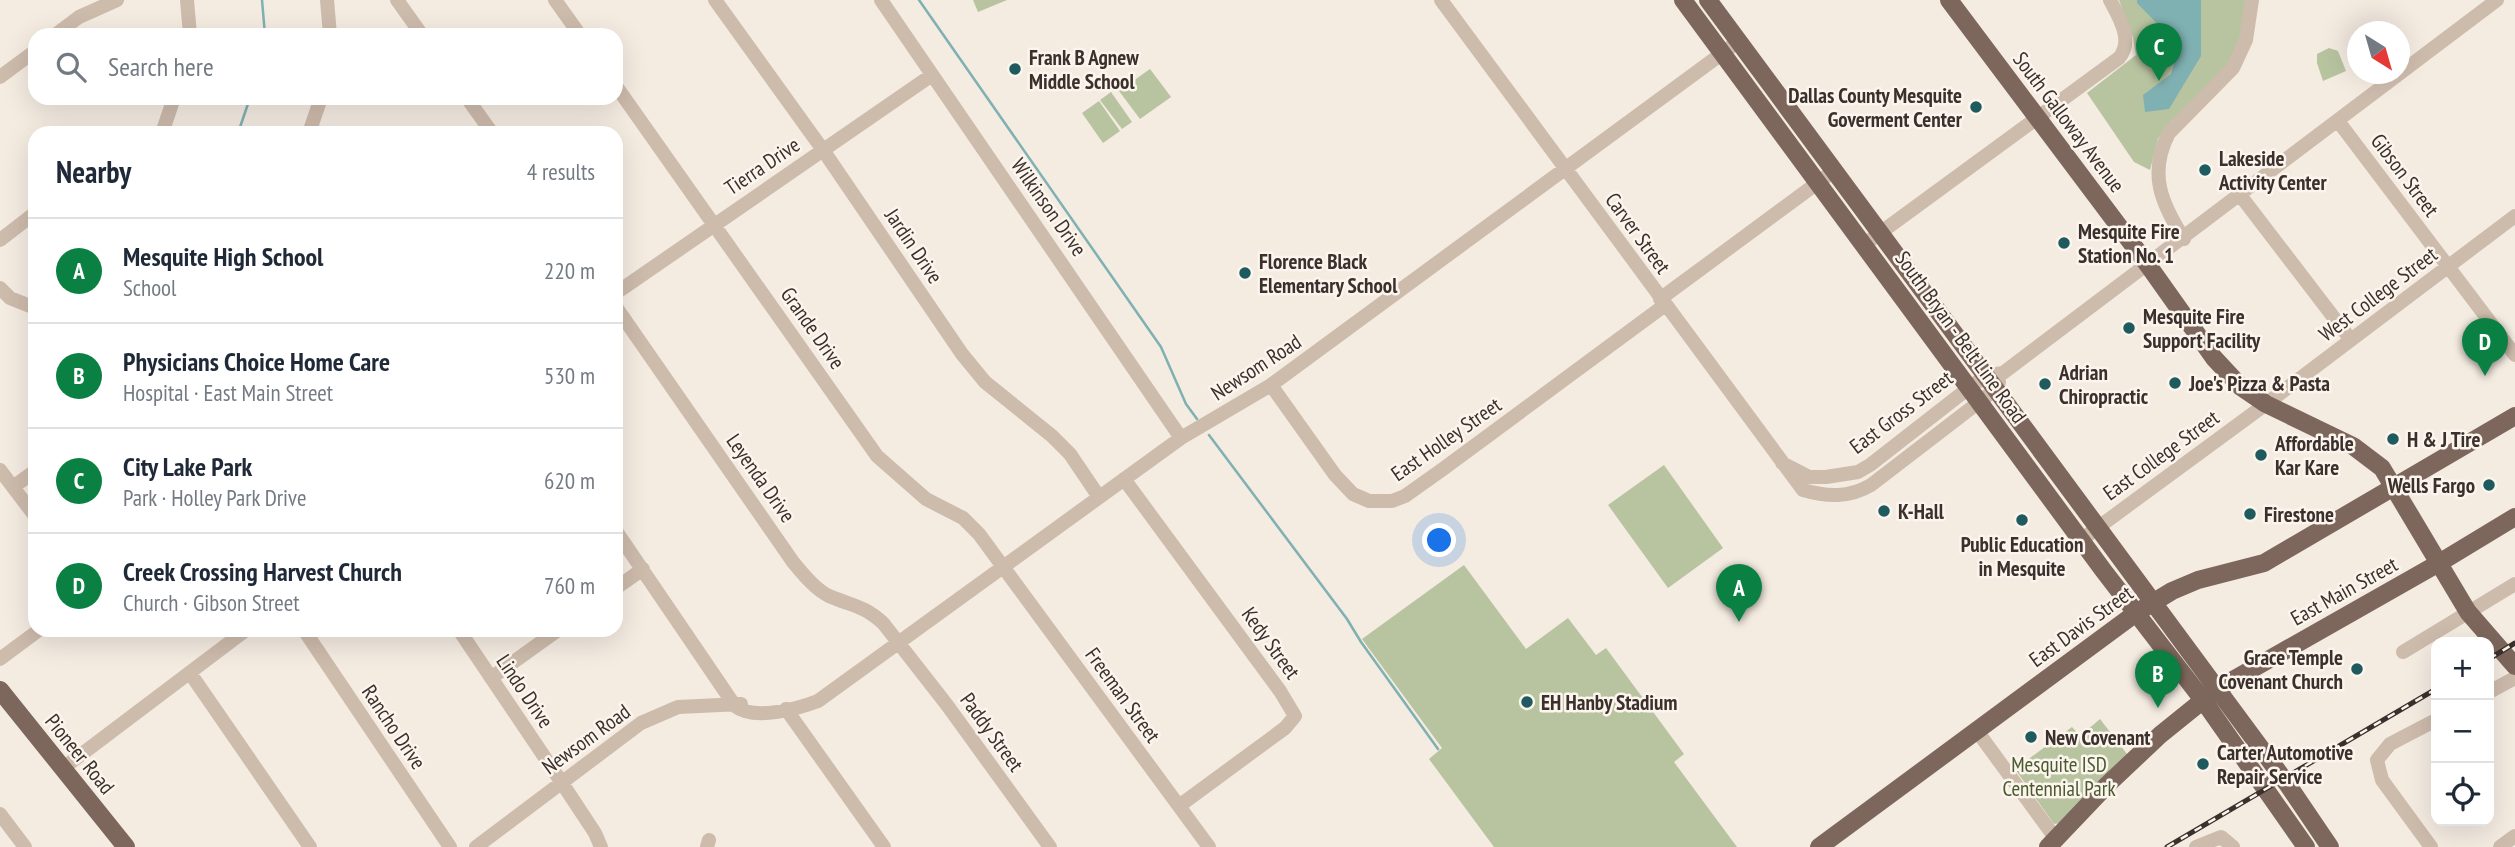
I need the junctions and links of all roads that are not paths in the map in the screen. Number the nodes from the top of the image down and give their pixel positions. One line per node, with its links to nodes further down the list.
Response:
1 (117, 0): 15 (street)
2 (187, 0): 16 (street)
3 (327, 0): 17 (street)
4 (397, 0): 18 (street)
5 (555, 0): 19 (street)
6 (715, 0): 36 (street, Jardin Drive)
7 (881, 0): 23 (street, Wilkinson Drive)
8 (1441, 0): 37 (street, Carver Street)
9 (1683, 0): 21 (main road, South Bryan - Belt Line Road)
10 (1708, 0): 20 (main road, South Bryan - Belt Line Road)
11 (1949, 0): 30 (main road, South Galloway Avenue)
12 (2252, 0): 45 (street)
13 (2497, 0): 31 (street, East Gross Street)
14 (2113, 5): 30 (street)
15 (64, 28)
16 (189, 28)
17 (329, 28)
18 (417, 28)
19 (575, 28)
20 (1739, 41): 21 (street, Newsom Road); 29 (main road, South Bryan - Belt Line Road)
21 (1723, 53): 35 (main road, South Bryan - Belt Line Road); 37 (street, Newsom Road)
22 (28, 56): 24 (street)
23 (932, 75): 36 (street, Tierra Drive); 64 (street, Wilkinson Drive)
24 (0, 77)
25 (623, 96): 43 (street, Grande Drive)
26 (172, 105): 32 (street)
27 (319, 105): 33 (street)
28 (472, 105): 34 (street)
29 (1793, 114): 35 (main road); 38 (main road, South Bryan - Belt Line Road)
30 (2039, 118): 44 (street); 48 (main road, South Galloway Avenue)
31 (2338, 121): 40 (street, East Gross Street); 49 (street, Gibson Street)
32 (164, 126)
33 (311, 126)
34 (487, 126)
35 (1777, 126): 39 (main road, South Bryan - Belt Line Road)
36 (824, 150): 43 (street, Tierra Drive); 72 (street, Jardin Drive)
37 (1566, 170): 52 (street, Carver Street); 60 (street, Newsom Road)
38 (1835, 170): 39 (street, East Holley Street); 44 (main road, South Bryan - Belt Line Road)
39 (1819, 182): 47 (main road, South Bryan - Belt Line Road); 52 (street, East Holley Street)
40 (2240, 195): 45 (street, East Gross Street); 57 (street)
41 (2515, 216): 49 (street, West College Street)
42 (28, 219): 46 (street)
43 (715, 224): 51 (street, Tierra Drive); 79 (street, Grande Drive)
44 (1881, 233): 47 (street); 54 (main road, South Bryan - Belt Line Road)
45 (2184, 239): 48 (street, East Gross Street)
46 (0, 240)
47 (1865, 244): 56 (main road, South Bryan - Belt Line Road)
48 (2148, 265): 59 (street, East Gross Street); 62 (main road, South Galloway Avenue)
49 (2448, 268): 57 (street, West College Street); 58 (street, Gibson Street)
50 (0, 288): 53 (street)
51 (623, 288)
52 (1662, 302): 60 (street, East Holley Street); 65 (street, Carver Street)
53 (28, 305)
54 (1939, 312): 56 (main road); 59 (main road, South Bryan - Belt Line Road)
55 (623, 317): 91 (street, Leyenda Drive)
56 (1923, 323): 61 (main road, South Bryan - Belt Line Road)
57 (2351, 341): 62 (street, West College Street)
58 (2515, 355)
59 (1995, 379): 61 (street, East Gross Street); 75 (main road, South Bryan - Belt Line Road)
60 (1271, 386): 64 (street, Newsom Road)
61 (1975, 394): 65 (street, East Gross Street); 71 (street, East Gross Street); 76 (main road, South Bryan - Belt Line Road)
62 (2266, 404): 70 (main road, South Galloway Avenue); 75 (street, East College Street)
63 (2515, 416): 70 (main road, East Davis Street)
64 (1181, 438): 68 (street, Newsom Road)
65 (1782, 463): 71 (street, Carver Street)
66 (0, 470): 69 (street)
67 (28, 476): 69 (street)
68 (1124, 479): 72 (street, Newsom Road); 108 (street, Kedy Street)
69 (13, 487): 73 (street)
70 (2394, 488): 78 (main road, South Galloway Avenue); 83 (main road, East Davis Street)
71 (1803, 490)
72 (1099, 497): 79 (street, Newsom Road)
73 (28, 507)
74 (2515, 517): 78 (main road, East Main Street)
75 (2098, 527): 76 (street, East College Street); 83 (main road, South Bryan - Belt Line Road)
76 (2081, 540): 85 (main road, South Bryan - Belt Line Road)
77 (623, 541): 80 (street)
78 (2439, 563): 84 (main road, South Galloway Avenue); 101 (main road, East Main Street)
79 (1003, 567): 91 (street, Newsom Road); 108 (street, Freeman Street)
80 (643, 569): 81 (street); 102 (street)
81 (623, 584)
82 (2515, 584): 84 (street)
83 (2152, 603): 85 (main road, East Davis Street); 101 (main road, South Bryan - Belt Line Road)
84 (2468, 612): 92 (street); 93 (main road); 95 (main road)
85 (2136, 613): 101 (main road, South Bryan - Belt Line Road); 105 (main road, East Davis Street)
86 (30, 637): 94 (street)
87 (237, 637): 96 (street)
88 (308, 637): 115 (street, Rancho Drive)
89 (463, 637): 97 (street, Lindo Drive)
90 (548, 637): 97 (street)
91 (900, 643): 103 (street, Newsom Road); 119 (street, Paddy Street)
92 (2403, 652)
93 (2515, 656)
94 (0, 659)
95 (2515, 666)
96 (190, 673): 106 (street); 114 (street)
97 (491, 678): 107 (street, Lindo Drive)
98 (2515, 678): 99 (street)
99 (2494, 689)
100 (0, 690): 106 (main road, Pioneer Road)
101 (2210, 695): 111 (main road, East Main Street); 124 (main road); 125 (main road)
102 (735, 706): 103 (street, Newsom Road); 107 (street, Newsom Road)
103 (786, 709): 118 (street)
104 (2431, 723): 126 (street)
105 (1977, 731): 111 (street); 121 (main road, East Davis Street)
106 (62, 769): 113 (main road, Pioneer Road)
107 (562, 783): 116 (street, Newsom Road); 117 (street, Lindo Drive)
108 (1179, 806): 120 (street, Freeman Street)
109 (0, 814): 112 (street)
110 (2515, 836): 127 (street)
111 (2052, 843)
112 (25, 847)
113 (126, 847)
114 (310, 847)
115 (450, 847)
116 (476, 847)
117 (601, 847)
118 (884, 847)
119 (1050, 847)
120 (1209, 847)
121 (1820, 847)
122 (2196, 847): 123 (street)
123 (2233, 847)
124 (2306, 847)
125 (2330, 847)
126 (2431, 847)
127 (2500, 847)

